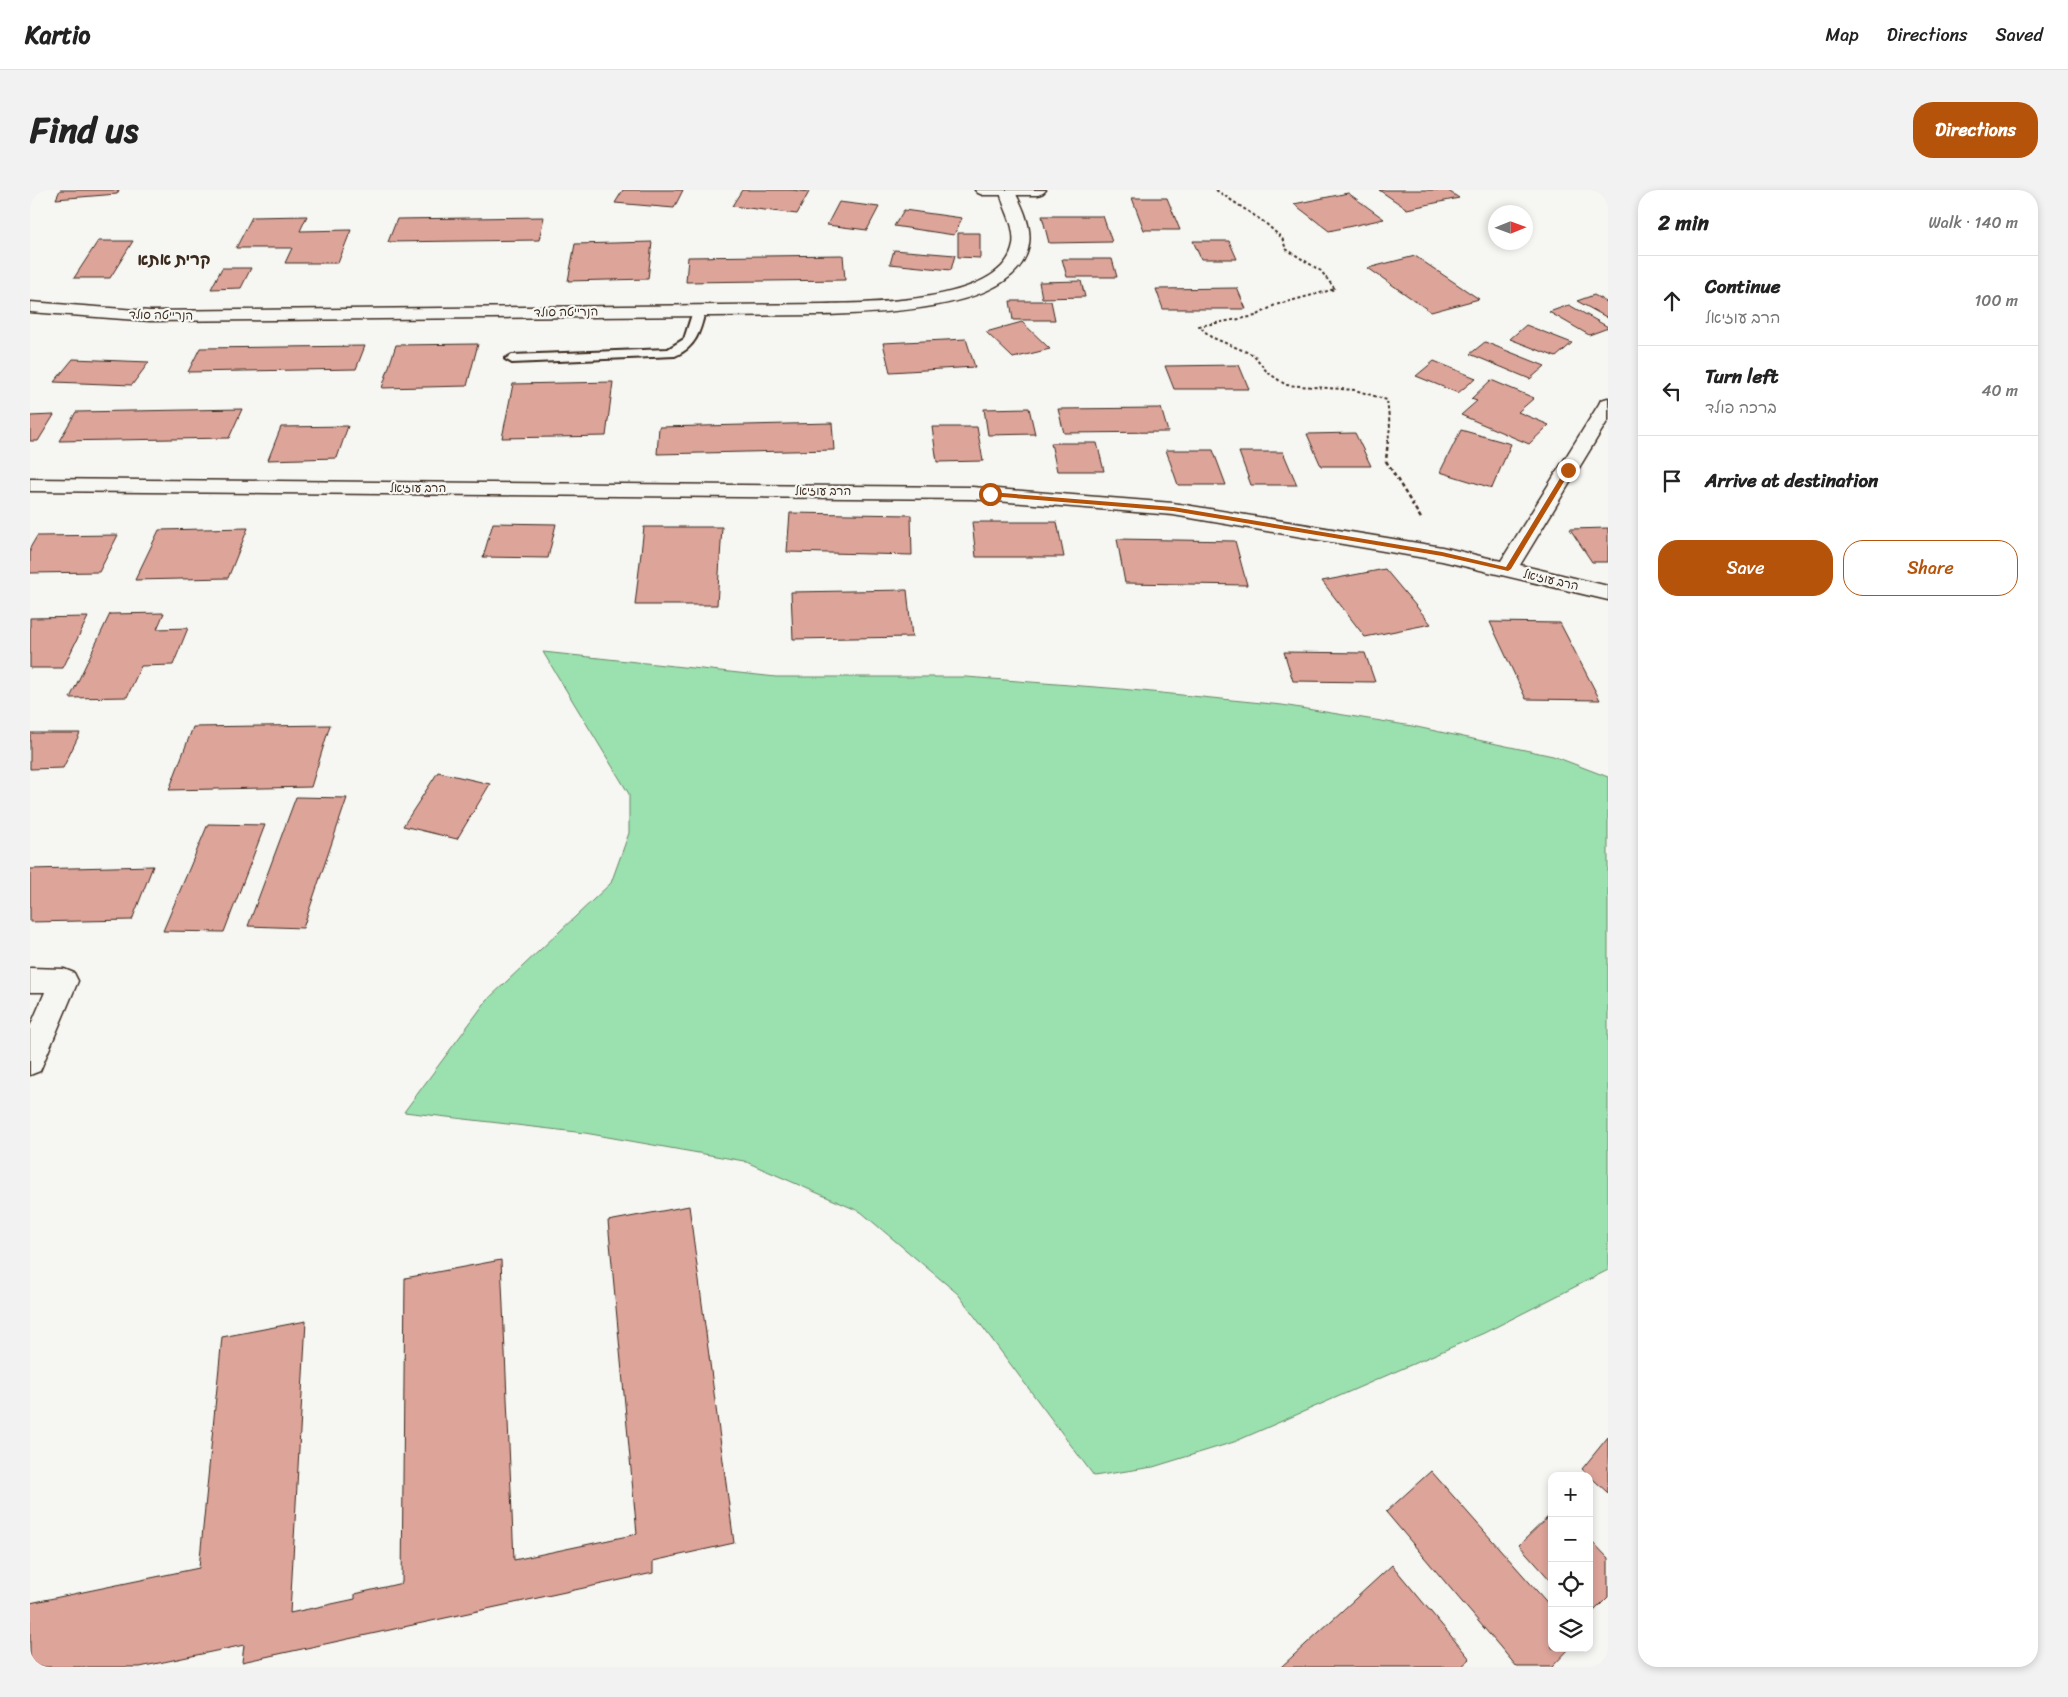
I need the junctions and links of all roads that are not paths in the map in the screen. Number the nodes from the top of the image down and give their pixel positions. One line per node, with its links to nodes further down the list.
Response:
1 (983, 190): 3 (street)
2 (1038, 190): 3 (street)
3 (1007, 191): 5 (street, הנרייטה סולד)
4 (30, 307): 5 (street, הנרייטה סולד)
5 (699, 311): 6 (lane)
6 (512, 359)
7 (1608, 404): 9 (street)
8 (30, 485): 9 (street, הרב עוזיאל)
9 (1508, 569): 10 (street, הרב עוזיאל)
10 (1608, 593)
11 (30, 980): 12 (street)
12 (30, 1062)

